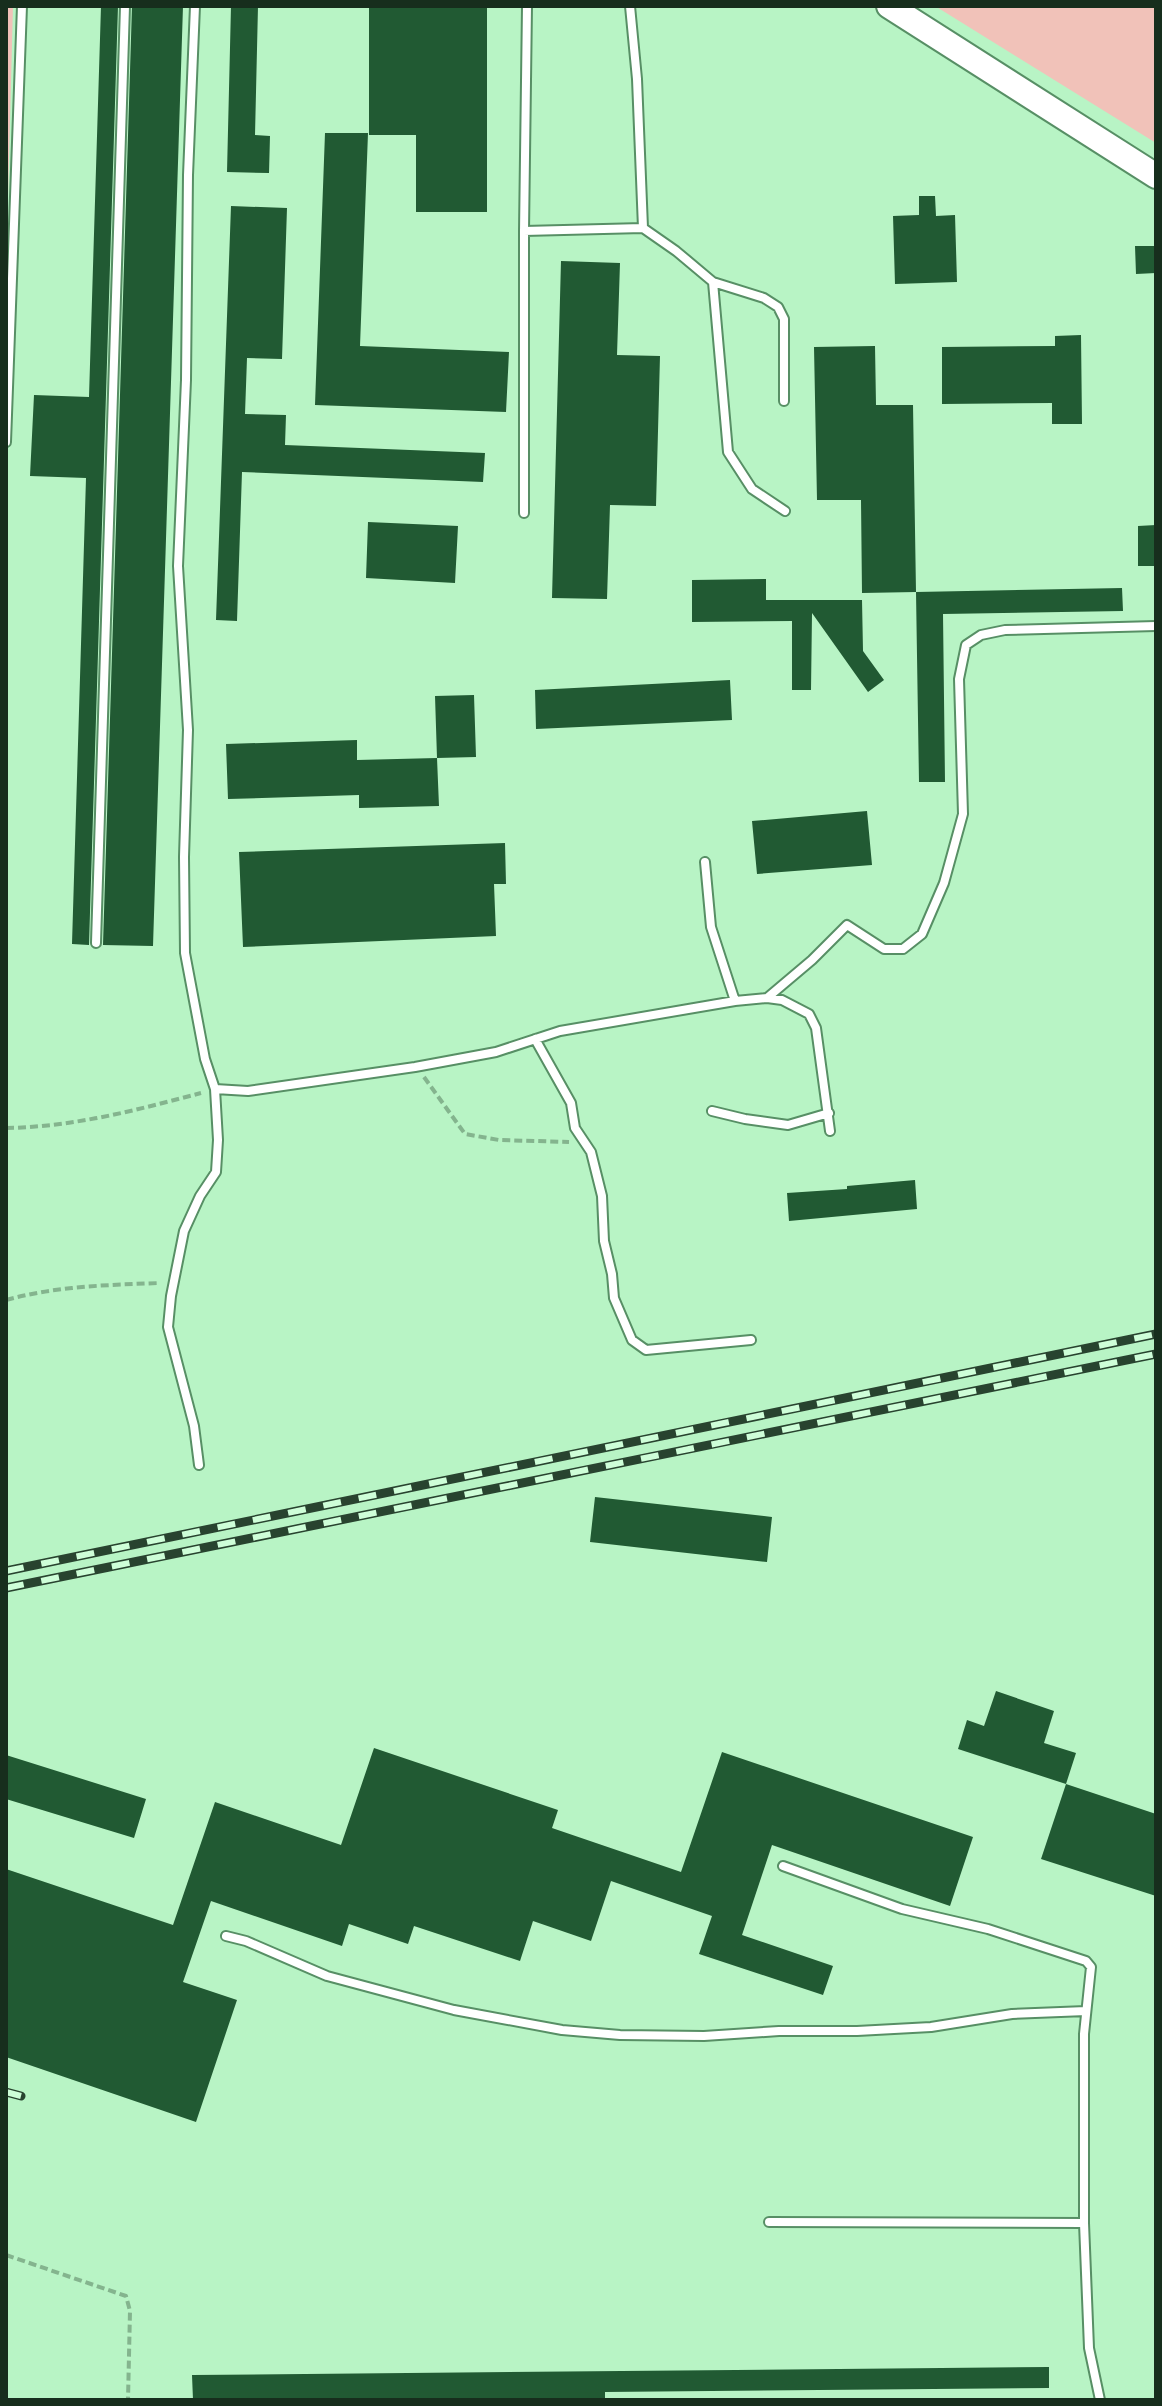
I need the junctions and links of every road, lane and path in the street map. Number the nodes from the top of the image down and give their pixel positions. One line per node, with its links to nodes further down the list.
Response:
1 (22, 6): 12 (lane)
2 (125, 6): 17 (lane)
3 (195, 6): 22 (lane)
4 (527, 6): 9 (lane)
5 (630, 6): 8 (lane)
6 (889, 6): 7 (main road)
7 (1156, 176)
8 (643, 228): 9 (lane); 10 (lane)
9 (524, 231): 14 (lane)
10 (713, 282): 11 (lane); 13 (lane)
11 (784, 401)
12 (6, 442)
13 (785, 511)
14 (524, 513)
15 (1156, 626): 18 (lane)
16 (705, 862): 19 (lane)
17 (96, 943)
18 (767, 998): 19 (lane); 24 (lane)
19 (735, 1001): 20 (lane)
20 (535, 1039): 21 (lane); 27 (lane)
21 (415, 1067): 22 (lane); 27 (path)
22 (215, 1089): 25 (path); 28 (lane)
23 (712, 1111): 24 (lane)
24 (829, 1113): 26 (lane)
25 (6, 1128)
26 (830, 1131)
27 (584, 1140): 30 (lane)
28 (174, 1282): 29 (path); 31 (lane)
29 (6, 1300)
30 (751, 1340)
31 (199, 1465)
32 (783, 1866): 34 (lane)
33 (226, 1936): 34 (lane)
34 (1086, 2011): 36 (lane)
35 (769, 2222): 36 (lane)
36 (1084, 2223): 39 (lane)
37 (6, 2255): 38 (path)
38 (128, 2400)
39 (1100, 2400)

